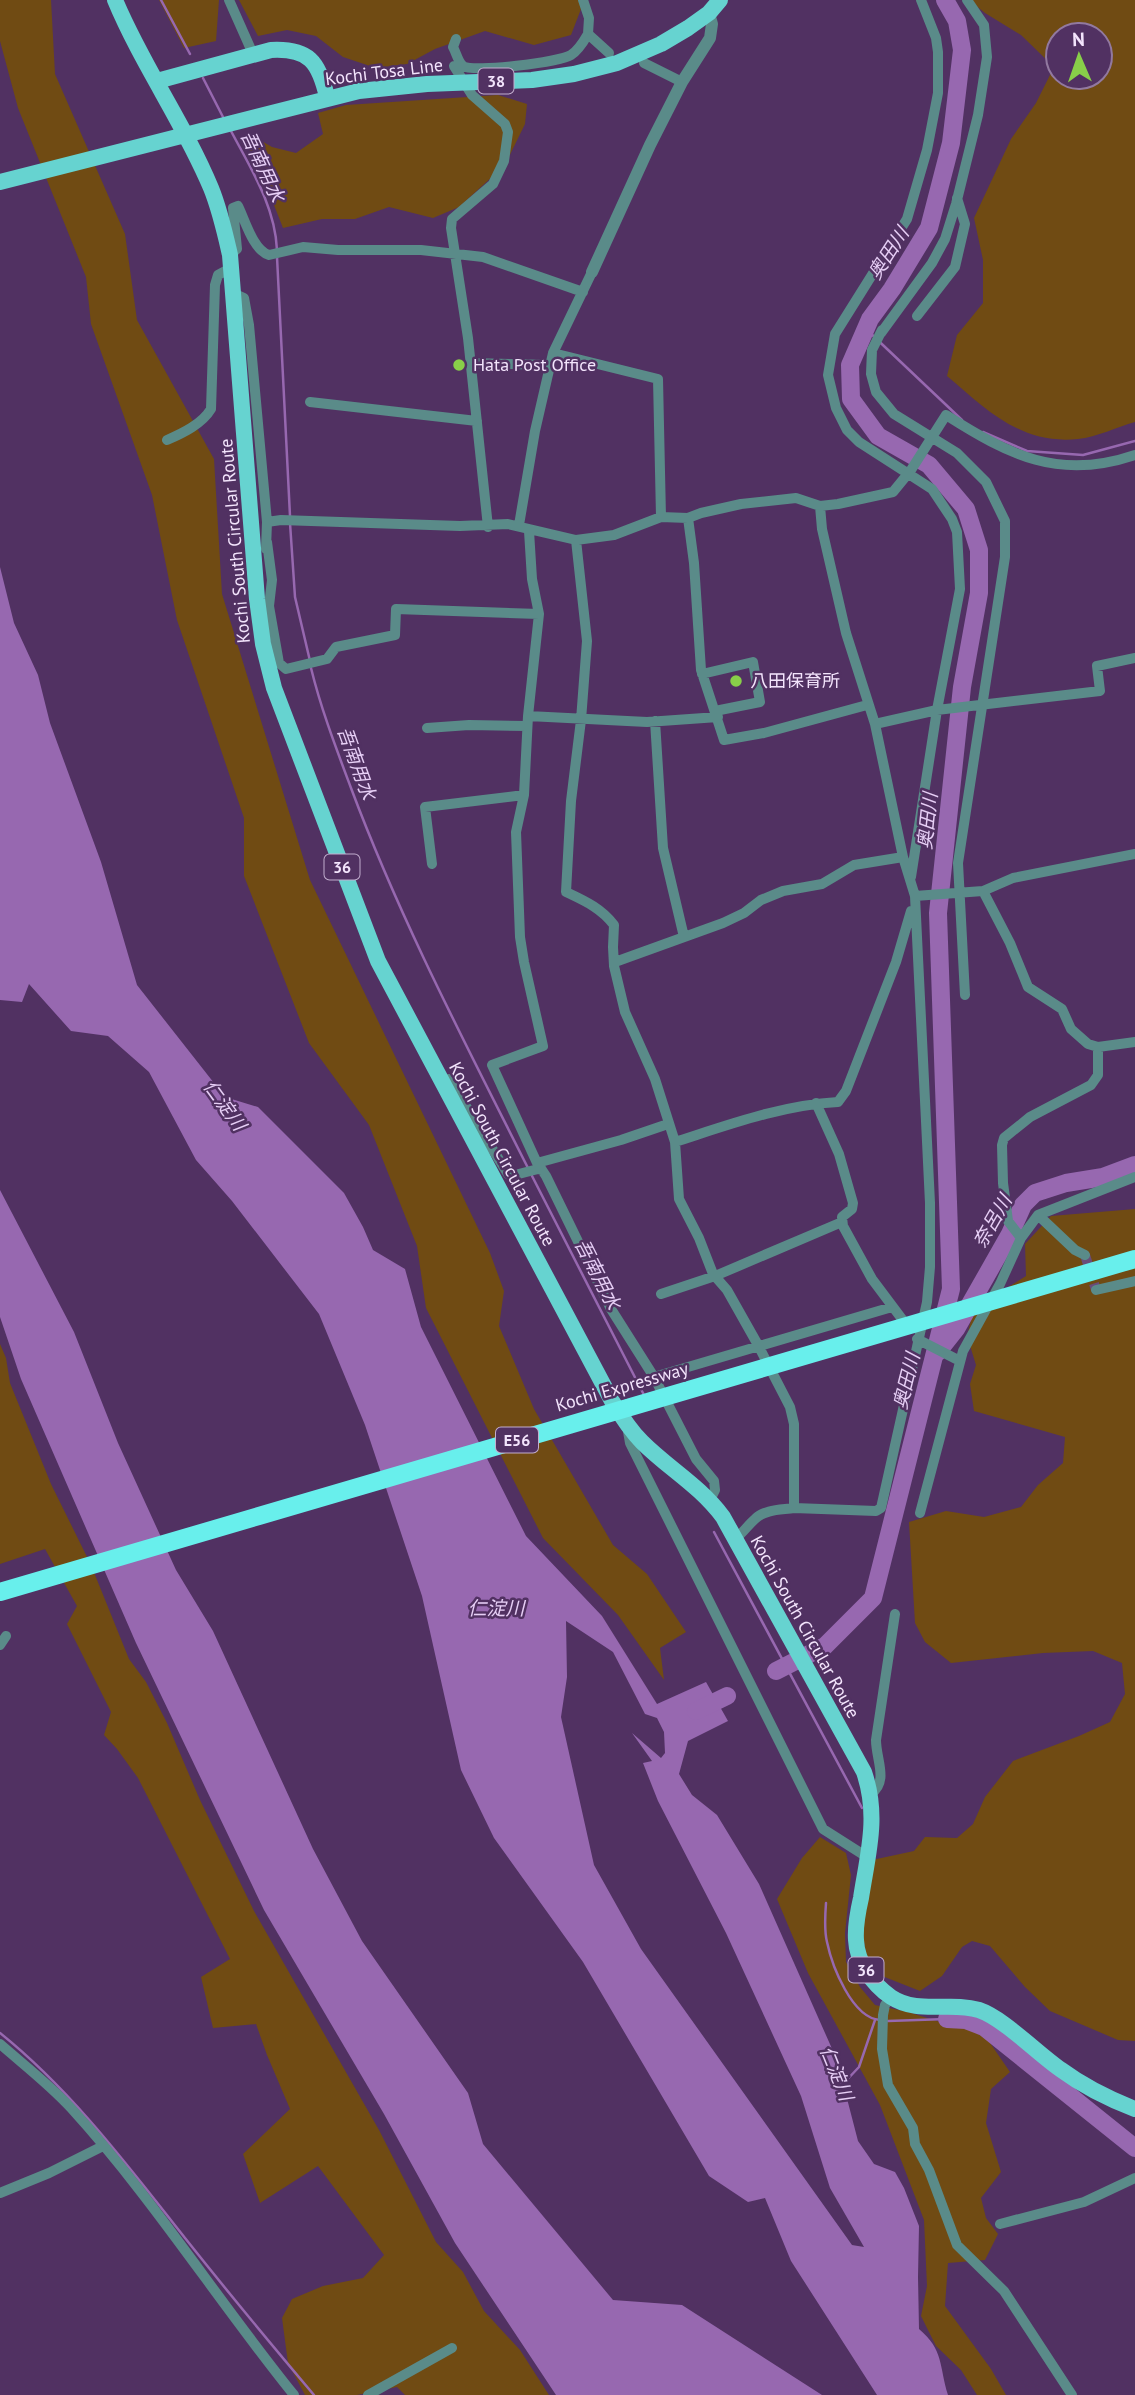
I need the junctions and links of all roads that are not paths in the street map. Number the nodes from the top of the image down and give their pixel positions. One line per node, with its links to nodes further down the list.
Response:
1 (115, 0): 15 (main road, Kochi South Circular Route / 36)
2 (229, 0): 11 (street)
3 (583, 0): 8 (street)
4 (720, 0): 7 (main road, Kochi Tosa Line / 38)
5 (921, 0): 34 (street)
6 (967, 0): 19 (street)
7 (709, 13): 14 (main road, Kochi Tosa Line / 38); 16 (street)
8 (588, 34): 10 (street); 14 (street)
9 (456, 39): 14 (street)
10 (609, 53)
11 (254, 54): 15 (main road); 17 (main road)
12 (644, 62): 16 (street)
13 (454, 66): 20 (street)
14 (532, 72): 17 (main road, Kochi Tosa Line / 38)
15 (157, 81): 21 (main road, Kochi South Circular Route / 36)
16 (682, 82): 22 (street)
17 (327, 97): 18 (main road, Kochi Tosa Line / 38)
18 (0, 182)
19 (957, 197): 25 (street); 31 (street)
20 (456, 256): 21 (street); 23 (street); 27 (street)
21 (230, 262): 24 (main road, Kochi South Circular Route / 36); 32 (street)
22 (592, 272): 23 (street)
23 (583, 292): 26 (street)
24 (233, 293): 38 (street); 44 (main road, Kochi South Circular Route / 36)
25 (918, 316)
26 (553, 353): 28 (street); 36 (street)
27 (470, 363): 28 (street); 30 (street)
28 (550, 365): 39 (street)
29 (310, 402): 30 (street)
30 (477, 421): 40 (street)
31 (930, 439): 33 (street); 34 (street); 49 (street)
32 (167, 440)
33 (1135, 455)
34 (909, 472): 35 (street); 50 (street)
35 (820, 506): 37 (street); 48 (street)
36 (661, 517): 37 (street); 42 (street)
37 (688, 518): 47 (street)
38 (267, 522): 40 (street); 43 (street)
39 (519, 525): 40 (street); 41 (street)
40 (488, 527)
41 (529, 531): 42 (street); 45 (street)
42 (576, 540): 52 (street)
43 (267, 542): 44 (street); 45 (street)
44 (257, 599): 68 (main road, Kochi South Circular Route / 36)
45 (539, 614): 53 (street)
46 (1135, 658): 49 (street)
47 (702, 674): 51 (street); 51 (street)
48 (867, 705): 51 (street); 55 (street)
49 (979, 705): 50 (street); 63 (street)
50 (937, 710): 55 (street); 61 (street)
51 (716, 714): 54 (street)
52 (581, 720): 53 (street); 54 (street); 66 (street)
53 (528, 721): 56 (street); 57 (street)
54 (655, 721): 65 (street)
55 (875, 724): 59 (street)
56 (427, 728)
57 (524, 795): 60 (street); 74 (street)
58 (1135, 854): 62 (street)
59 (903, 857): 61 (street); 65 (street)
60 (432, 864)
61 (910, 880): 64 (street)
62 (982, 891): 63 (street); 70 (street)
63 (954, 893): 64 (street); 67 (street)
64 (919, 895): 71 (street); 88 (street)
65 (684, 937): 66 (street)
66 (615, 962): 72 (street)
67 (965, 995)
68 (396, 998): 74 (street); 92 (main road, Kochi South Circular Route / 36)
69 (1135, 1042): 70 (street)
70 (1098, 1047): 78 (street)
71 (816, 1103): 73 (street); 77 (street)
72 (668, 1124): 73 (street); 74 (street)
73 (675, 1142): 81 (street)
74 (539, 1167): 91 (street)
75 (1135, 1177): 76 (street)
76 (1038, 1215): 78 (street); 79 (street)
77 (842, 1222): 81 (street); 86 (street)
78 (1021, 1238): 87 (street)
79 (1085, 1255)
80 (1135, 1259): 97 (highway, Kochi Expressway / E56)
81 (715, 1276): 84 (street); 89 (street)
82 (1135, 1281): 83 (street)
83 (1096, 1290)
84 (661, 1294)
85 (978, 1299): 87 (street)
86 (892, 1307): 88 (street); 89 (street)
87 (981, 1318): 90 (street)
88 (919, 1342): 90 (street); 94 (street)
89 (758, 1345): 91 (street); 94 (street)
90 (960, 1361): 95 (street)
91 (654, 1377): 93 (street)
92 (627, 1426): 93 (main road, Kochi South Circular Route / 36); 100 (street)
93 (710, 1500): 96 (main road, Kochi South Circular Route / 36)
94 (794, 1508): 96 (street)
95 (920, 1513)
96 (735, 1539): 99 (main road, Kochi South Circular Route / 36)
97 (0, 1592)
98 (895, 1614): 99 (street)
99 (871, 1794): 100 (main road, Kochi South Circular Route / 36)
100 (867, 1857): 101 (main road, Kochi South Circular Route / 36)
101 (891, 1997): 103 (main road, Kochi South Circular Route / 36); 111 (street)
102 (0, 2044): 104 (street)
103 (1135, 2109)
104 (103, 2146): 106 (street); 109 (street)
105 (1135, 2178): 107 (street)
106 (0, 2193)
107 (1000, 2224)
108 (452, 2348): 110 (street)
109 (294, 2395)
110 (368, 2395)
111 (1072, 2395)

